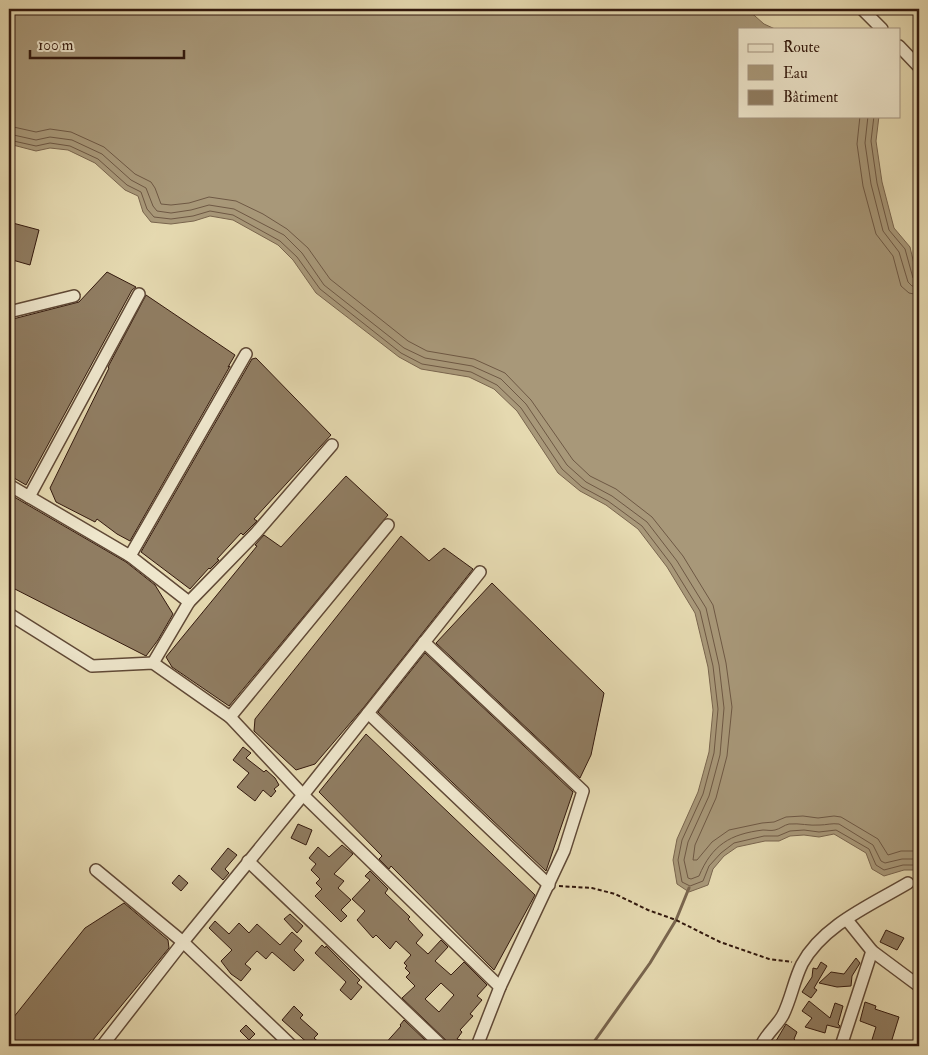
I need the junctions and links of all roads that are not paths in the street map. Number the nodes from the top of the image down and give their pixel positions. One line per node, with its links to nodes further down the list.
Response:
1 (862, 9): 2 (street)
2 (881, 28)
3 (900, 47): 4 (street)
4 (919, 67)
5 (139, 294): 11 (street)
6 (74, 296): 7 (street)
7 (9, 312)
8 (246, 354): 13 (street)
9 (332, 445): 15 (street)
10 (9, 485): 11 (street)
11 (29, 497): 13 (street)
12 (388, 525): 20 (street)
13 (130, 556): 15 (street)
14 (480, 572): 17 (street)
15 (189, 602): 18 (street)
16 (9, 614): 18 (street)
17 (424, 642): 19 (street); 25 (street)
18 (153, 663): 20 (street)
19 (368, 712): 21 (street); 25 (street)
20 (230, 717): 21 (street)
21 (303, 794): 22 (street); 30 (street)
22 (248, 861): 27 (street); 33 (street)
23 (96, 870): 27 (street)
24 (908, 883): 26 (street)
25 (549, 885): 30 (street)
26 (847, 920): 28 (street); 35 (street)
27 (183, 942): 31 (street); 32 (street)
28 (872, 951): 29 (street); 36 (street)
29 (919, 986)
30 (500, 987): 34 (street)
31 (102, 1046)
32 (292, 1046)
33 (442, 1046)
34 (477, 1046)
35 (761, 1046)
36 (841, 1046)

